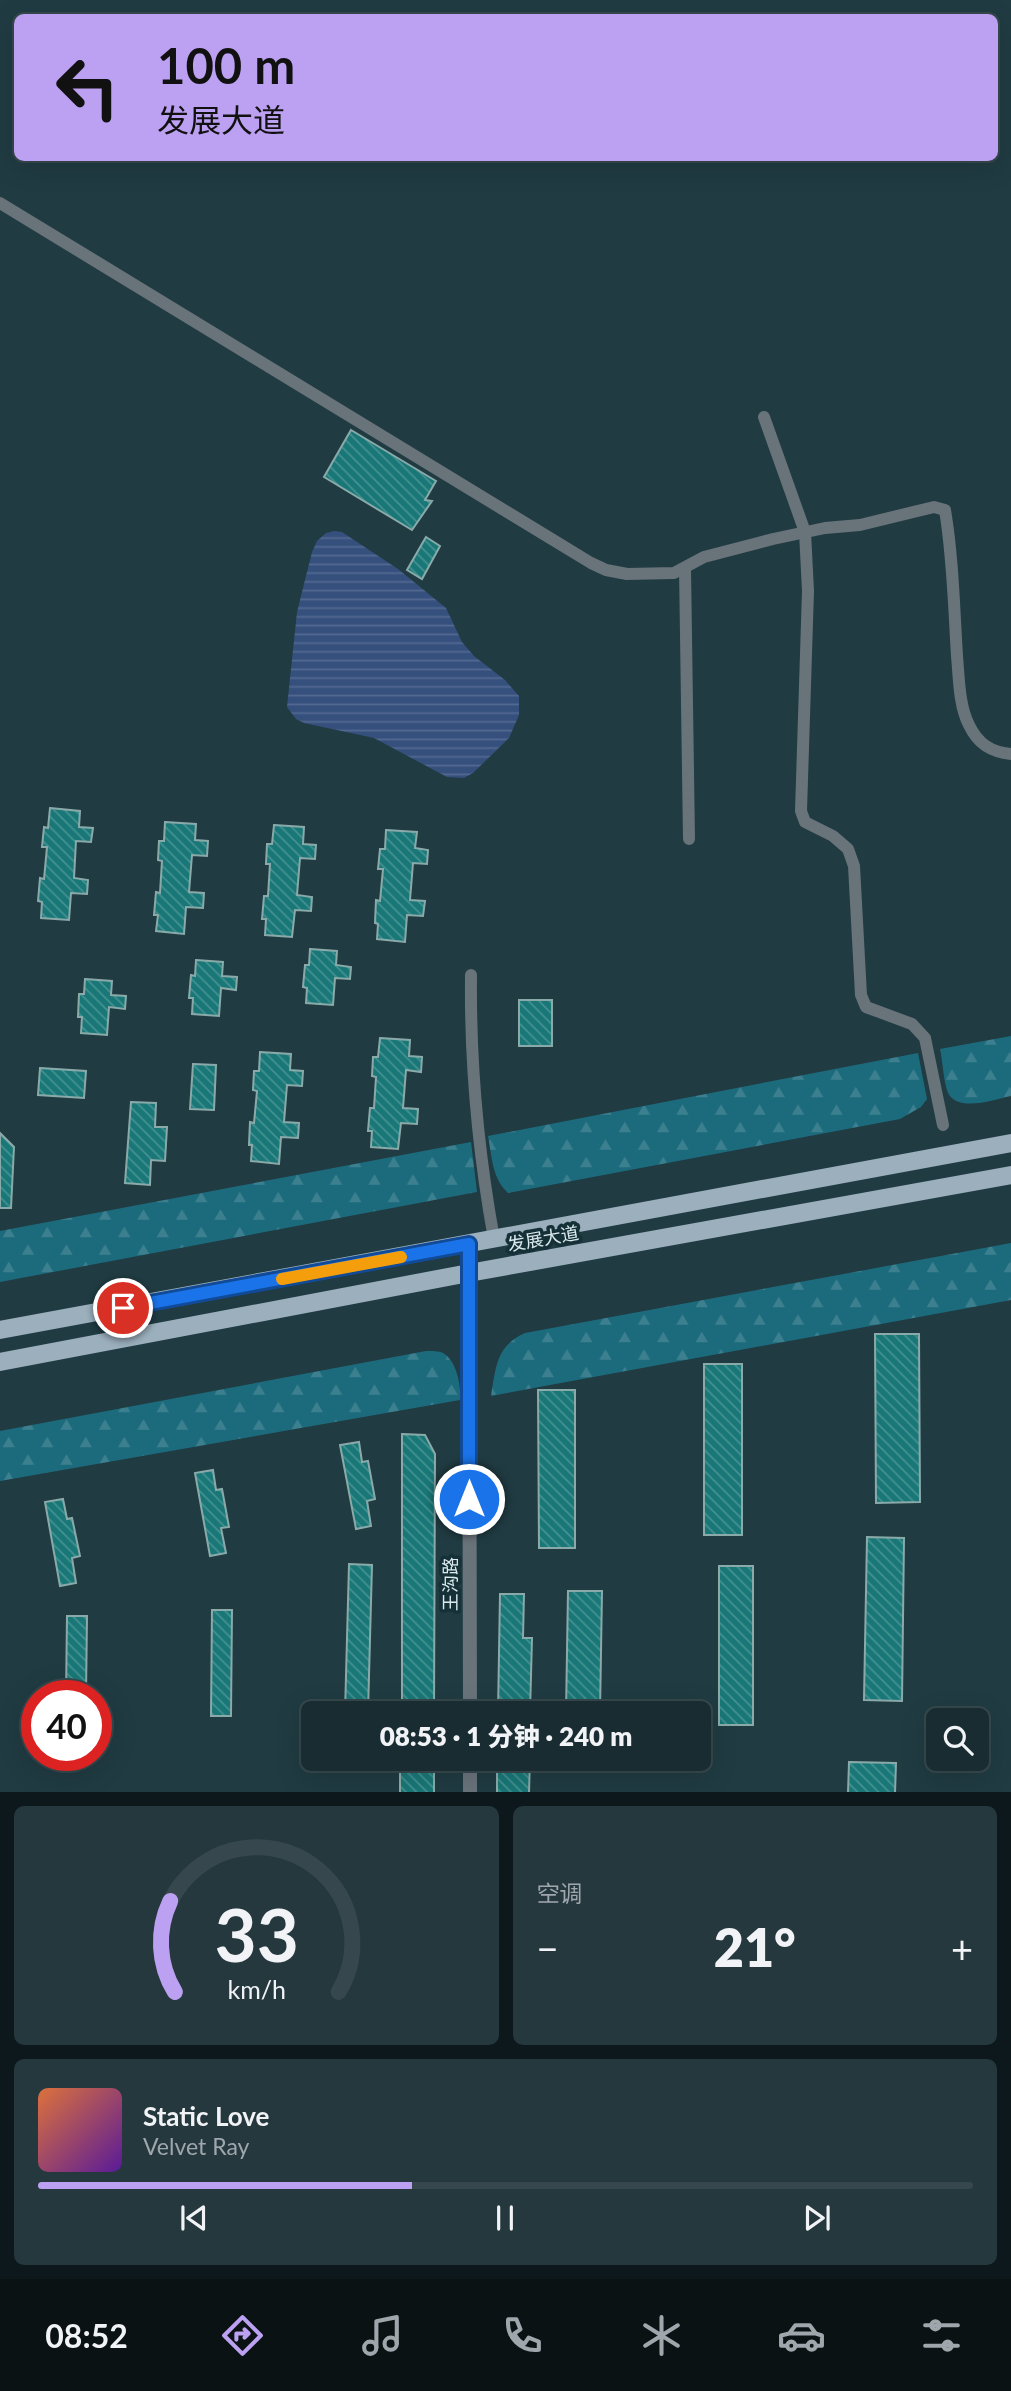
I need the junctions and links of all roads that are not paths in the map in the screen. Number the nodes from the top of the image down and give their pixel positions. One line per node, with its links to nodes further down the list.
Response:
1 (0, 203): 4 (street)
2 (764, 417): 3 (street)
3 (805, 532): 4 (street); 5 (street); 8 (street)
4 (685, 568): 6 (street)
5 (1011, 754)
6 (689, 839)
7 (471, 975): 11 (street)
8 (943, 1125)
9 (1011, 1143): 11 (main road, 发展大道)
10 (1011, 1175): 13 (main road, 发展大道)
11 (494, 1239): 12 (main road, 发展大道)
12 (469, 1244): 13 (street, 王沟路); 14 (main road, 发展大道)
13 (469, 1273): 15 (main road, 发展大道); 16 (street, 王沟路)
14 (0, 1330)
15 (0, 1362)
16 (470, 1701)
17 (470, 1771): 18 (street)
18 (470, 1792)

